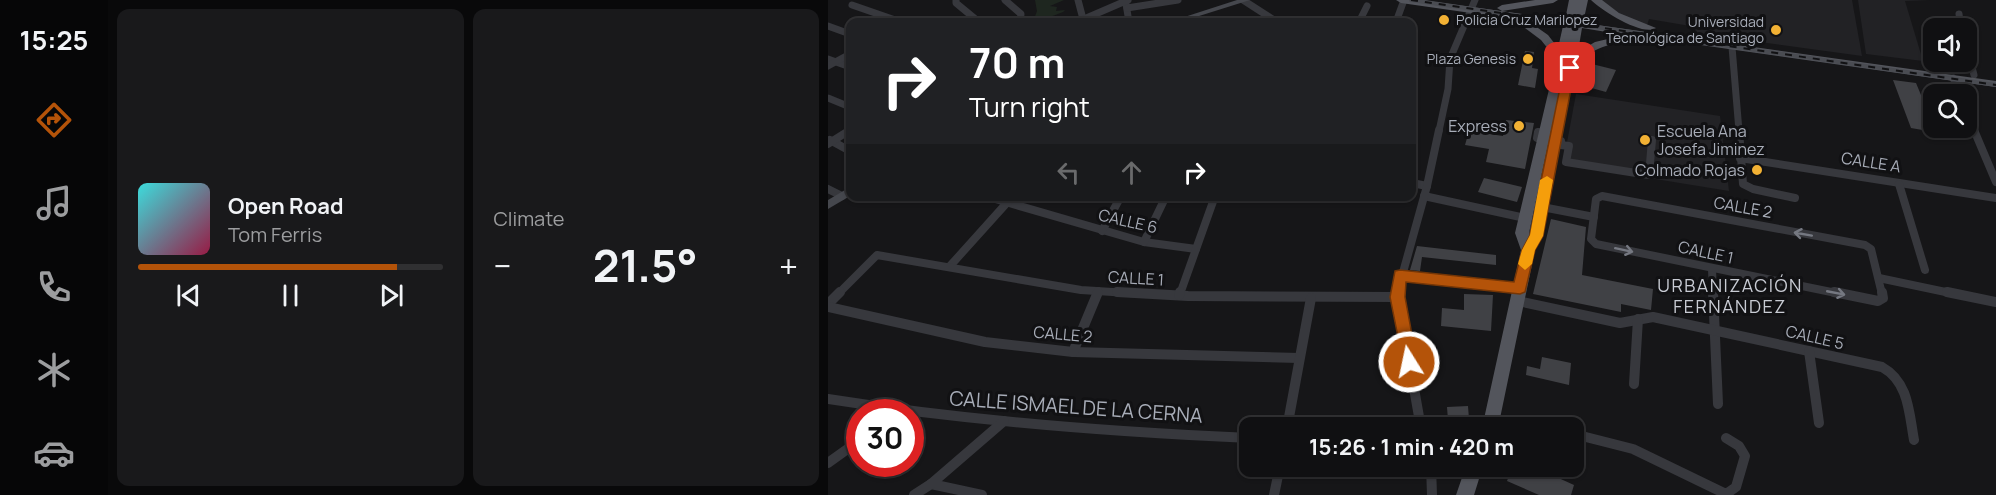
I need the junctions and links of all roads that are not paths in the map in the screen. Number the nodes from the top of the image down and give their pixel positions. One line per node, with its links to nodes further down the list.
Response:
1 (964, 0): 12 (street)
2 (1005, 0): 21 (street)
3 (1078, 0): 22 (street)
4 (1178, 0): 13 (street)
5 (1245, 0): 25 (main road); 26 (street)
6 (1402, 0): 14 (main road); 28 (street)
7 (1449, 0): 14 (main road)
8 (1552, 0): 17 (main road)
9 (1574, 0): 30 (main road)
10 (1583, 0): 30 (main road)
11 (1596, 0): 33 (main road)
12 (956, 2): 20 (street)
13 (1125, 2): 23 (street); 24 (street)
14 (1473, 4): 17 (main road); 59 (street)
15 (852, 5): 19 (street)
16 (1367, 6): 27 (street)
17 (1503, 11): 30 (main road); 40 (main road)
18 (1959, 14): 29 (street)
19 (889, 18)
20 (974, 18)
21 (1020, 18)
22 (1080, 18)
23 (1087, 18)
24 (1128, 18)
25 (1186, 18)
26 (1271, 18)
27 (1361, 18)
28 (1397, 18)
29 (1960, 18)
30 (1574, 21): 33 (main road); 40 (main road)
31 (828, 26): 32 (street)
32 (846, 33)
33 (1659, 33): 34 (main road); 40 (main road); 42 (main road)
34 (1732, 47): 43 (main road); 55 (street)
35 (846, 56): 37 (street)
36 (828, 59): 37 (street)
37 (836, 62): 38 (street); 39 (street)
38 (828, 66)
39 (846, 66)
40 (1565, 67): 50 (main road); 71 (main road)
41 (1973, 72): 42 (street)
42 (1974, 75): 44 (main road)
43 (1953, 78): 45 (street); 46 (main road)
44 (1996, 78)
45 (1956, 84)
46 (1996, 84)
47 (828, 98): 48 (street)
48 (846, 105)
49 (846, 132): 53 (street)
50 (1541, 135): 52 (street); 71 (main road)
51 (1977, 136): 56 (street)
52 (1652, 140)
53 (830, 142): 54 (street)
54 (846, 149)
55 (1740, 158): 58 (street, CALLE A); 63 (street)
56 (1996, 182)
57 (1416, 184): 59 (street)
58 (1899, 184): 64 (street, CALLE A); 80 (street)
59 (1427, 186): 62 (street)
60 (828, 189): 61 (street)
61 (846, 193): 70 (main road)
62 (1424, 196): 73 (street); 81 (street)
63 (1795, 198)
64 (1996, 198)
65 (1010, 201): 78 (street)
66 (1014, 201): 74 (street, CALLE 6)
67 (1118, 201): 74 (street)
68 (1164, 201): 75 (street)
69 (1213, 201): 76 (street)
70 (828, 205)
71 (1535, 205): 72 (street); 73 (main road); 77 (main road)
72 (1594, 217): 79 (street, CALLE 1, one-way to 79); 82 (street, CALLE 2, one-way to 72)
73 (1525, 218): 77 (main road)
74 (1102, 231): 75 (street, CALLE 6)
75 (1144, 242): 76 (street, CALLE 6)
76 (1196, 249): 87 (street)
77 (1528, 250): 86 (main road)
78 (950, 266): 84 (street, CALLE 1); 85 (street, CALLE 1)
79 (1712, 268): 82 (street, CALLE 1, one-way to 82); 93 (street)
80 (1925, 270)
81 (1400, 275): 86 (street, CALLE 5); 88 (street)
82 (1879, 278): 90 (street)
83 (828, 288): 84 (street)
84 (840, 291): 91 (street)
85 (1098, 291): 87 (street, CALLE 1); 95 (street)
86 (1519, 294): 92 (street, CALLE 5); 104 (main road)
87 (1179, 296): 89 (street, CALLE 1)
88 (1397, 297): 89 (street, CALLE 1); 103 (street)
89 (1311, 298): 96 (street)
90 (1996, 302)
91 (828, 306): 95 (street, CALLE 2)
92 (1638, 319): 93 (street, CALLE 5); 97 (street)
93 (1714, 329): 94 (street, CALLE 5); 100 (street)
94 (1809, 351): 106 (street); 110 (street, CALLE 5)
95 (1073, 352): 96 (street, CALLE 2)
96 (1299, 358): 102 (street)
97 (1634, 384)
98 (828, 399): 99 (street, CALLE ISMAEL DE LA CERNA)
99 (846, 402)
100 (1718, 404)
101 (924, 414): 105 (street, CALLE ISMAEL DE LA CERNA)
102 (1289, 417)
103 (1419, 417)
104 (1493, 417)
105 (1004, 421): 107 (street, CALLE ISMAEL DE LA CERNA); 116 (street)
106 (1819, 423)
107 (1239, 437)
108 (1584, 437): 117 (street)
109 (1726, 438): 117 (street)
110 (1914, 440)
111 (846, 450): 112 (street)
112 (828, 463)
113 (1278, 477): 121 (street)
114 (1431, 477): 122 (street)
115 (1472, 477): 118 (main road)
116 (931, 484): 119 (street); 120 (street)
117 (1701, 489)
118 (1468, 494)
119 (914, 495)
120 (982, 495)
121 (1274, 495)
122 (1432, 495)

